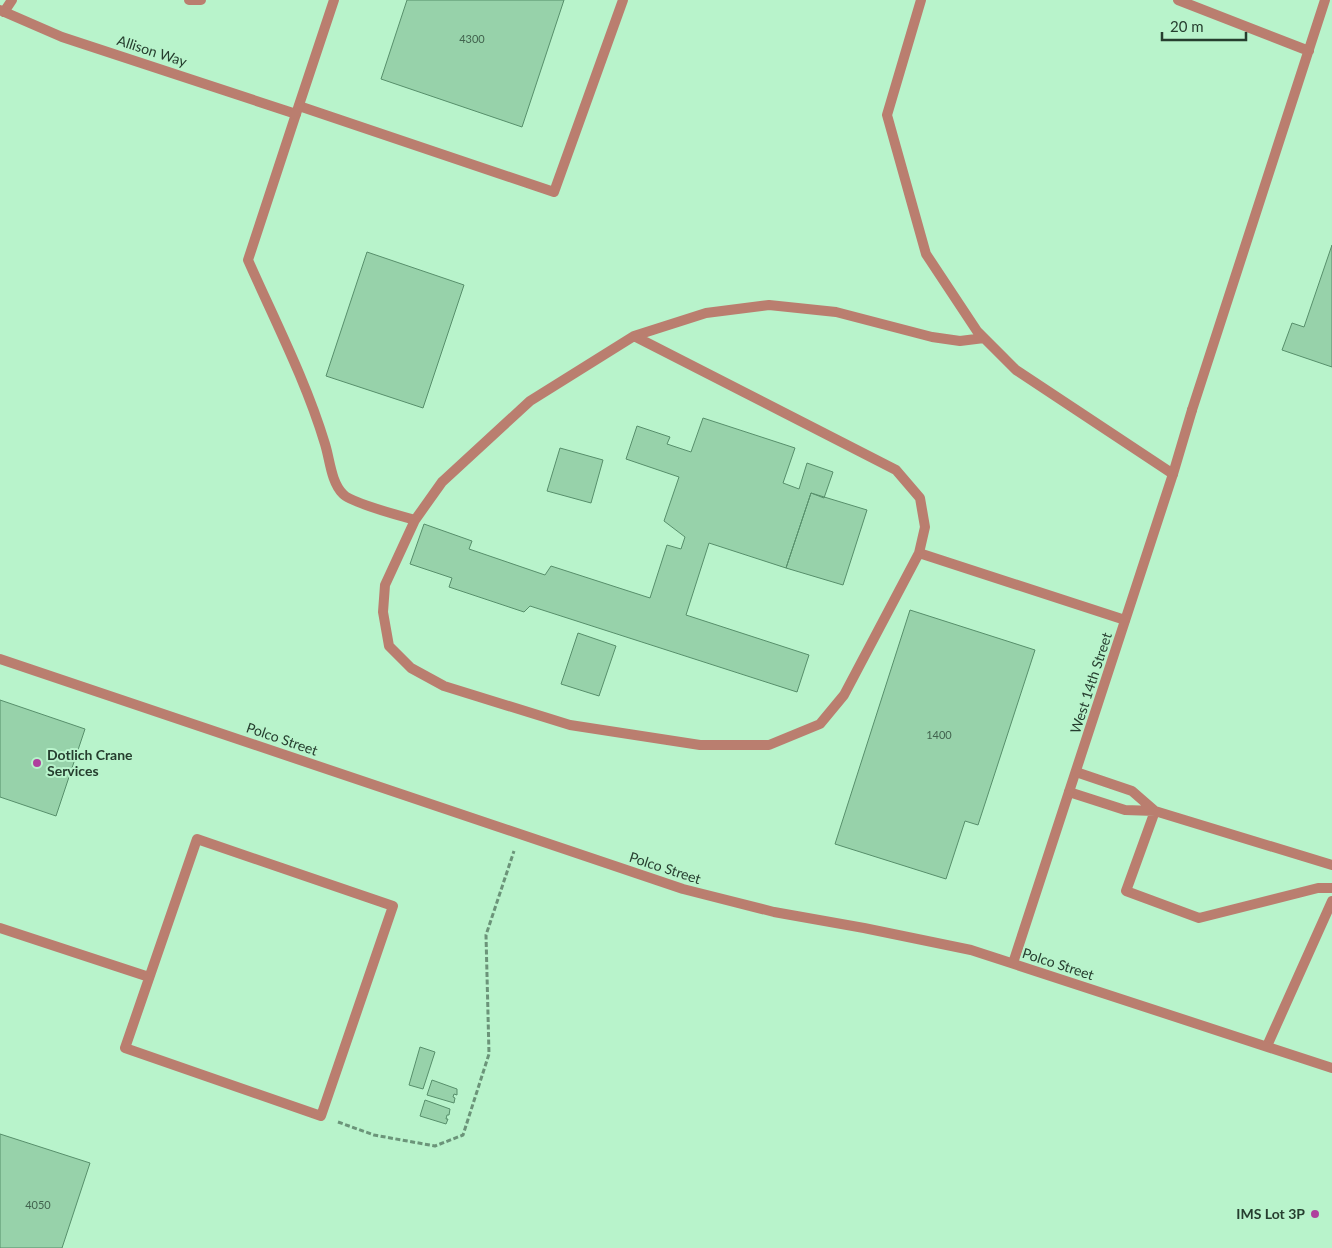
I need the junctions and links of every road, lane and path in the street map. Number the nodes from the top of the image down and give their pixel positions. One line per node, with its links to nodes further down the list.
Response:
1 (12, 0): 9 (street)
2 (189, 0): 3 (street)
3 (201, 0)
4 (334, 0): 11 (street)
5 (624, 0): 11 (street, Allison Way)
6 (921, 0): 13 (street)
7 (1178, 0): 10 (street)
8 (1325, 0): 10 (street, West 14th Street)
9 (2, 11): 11 (street, Allison Way)
10 (1309, 51): 14 (street, West 14th Street)
11 (298, 110): 15 (street)
12 (634, 336): 13 (street); 15 (street); 16 (street)
13 (984, 338): 14 (street)
14 (1173, 474): 17 (street, West 14th Street)
15 (415, 520): 16 (street)
16 (919, 553): 17 (street)
17 (1125, 620): 19 (street, West 14th Street)
18 (0, 659): 22 (street, Polco Street)
19 (1076, 772): 20 (street, West 14th Street); 21 (street)
20 (1070, 792): 21 (street); 27 (street, West 14th Street)
21 (1155, 811): 23 (street); 24 (street)
22 (520, 834): 27 (street, Polco Street); 31 (path)
23 (1331, 864)
24 (1332, 888)
25 (1332, 901): 29 (street)
26 (0, 928): 28 (street)
27 (1013, 963): 29 (street, Polco Street)
28 (150, 977): 31 (street); 31 (street)
29 (1267, 1046): 30 (street, Polco Street)
30 (1332, 1068)
31 (321, 1116)

